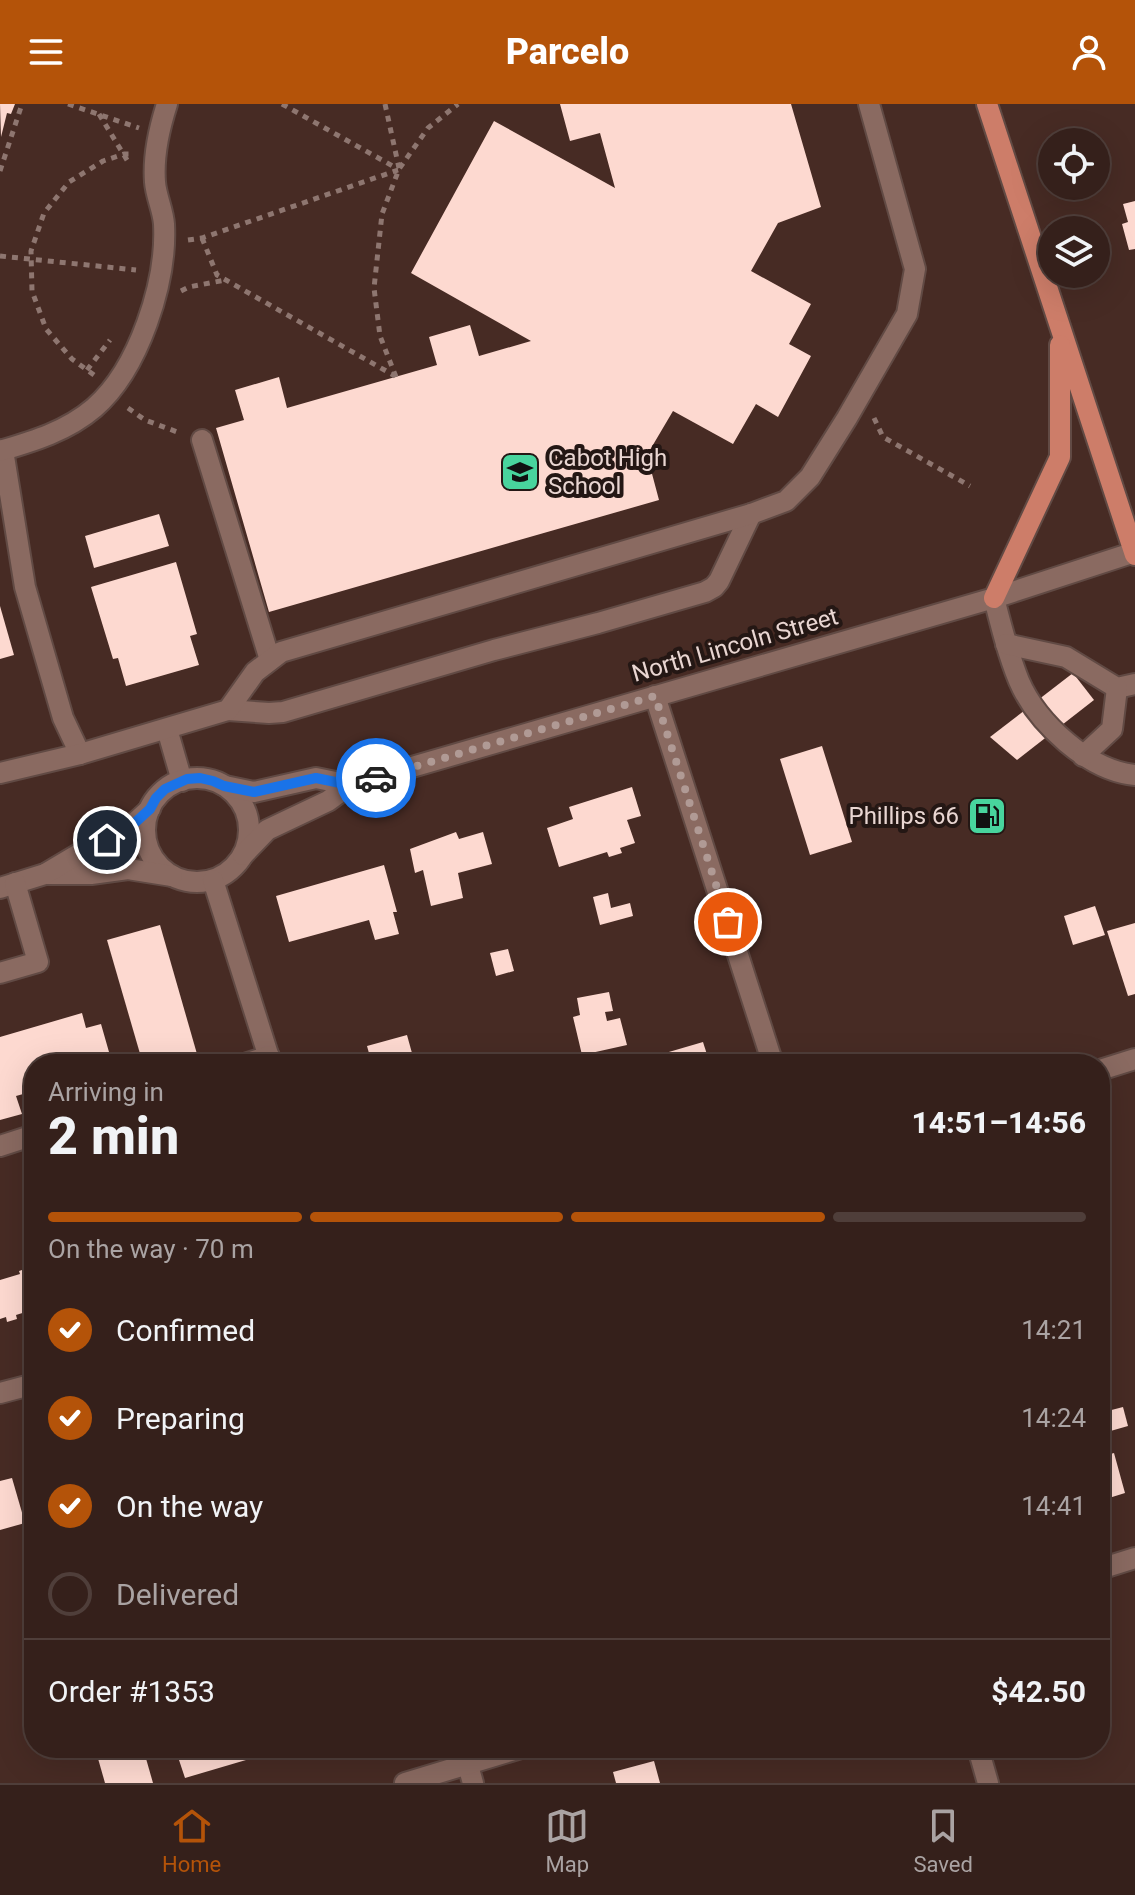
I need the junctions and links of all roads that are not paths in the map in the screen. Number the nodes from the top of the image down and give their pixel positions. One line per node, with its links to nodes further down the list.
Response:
1 (167, 104): 6 (street)
2 (869, 104): 7 (street)
3 (987, 104): 4 (main road)
4 (1060, 325): 8 (main road); 9 (main road)
5 (202, 440): 11 (street)
6 (2, 450): 16 (street)
7 (751, 514): 11 (street); 14 (street)
8 (1135, 553): 9 (street, North Lincoln Street)
9 (994, 598): 10 (street); 13 (street, North Lincoln Street)
10 (1006, 644): 12 (street); 17 (street)
11 (270, 660): 14 (street)
12 (1126, 686): 17 (street)
13 (655, 696): 21 (street, North Lincoln Street); 31 (street)
14 (228, 710): 15 (street)
15 (167, 729): 16 (street); 20 (street)
16 (80, 754): 18 (street)
17 (1083, 756): 19 (street)
18 (0, 773)
19 (1135, 775)
20 (182, 781): 22 (street, North Lincoln Street); 23 (street)
21 (350, 785): 22 (street, North Lincoln Street); 24 (street, North Lincoln Street)
22 (224, 786): 24 (street)
23 (150, 809): 25 (street); 26 (street)
24 (243, 855): 27 (street, North Lincoln Street)
25 (45, 874): 26 (street); 28 (street)
26 (173, 876): 27 (street)
27 (213, 880): 30 (street)
28 (7, 885): 29 (street)
29 (0, 973)
30 (268, 1054)
31 (770, 1054)
32 (1135, 1059): 33 (street)
33 (1110, 1067)
34 (24, 1138): 35 (street)
35 (0, 1146)
36 (24, 1387): 37 (street)
37 (0, 1393)
38 (1135, 1558): 39 (street)
39 (1110, 1566)
40 (490, 1758): 42 (street)
41 (981, 1758): 44 (street)
42 (468, 1765): 43 (street)
43 (405, 1783)
44 (988, 1783)

